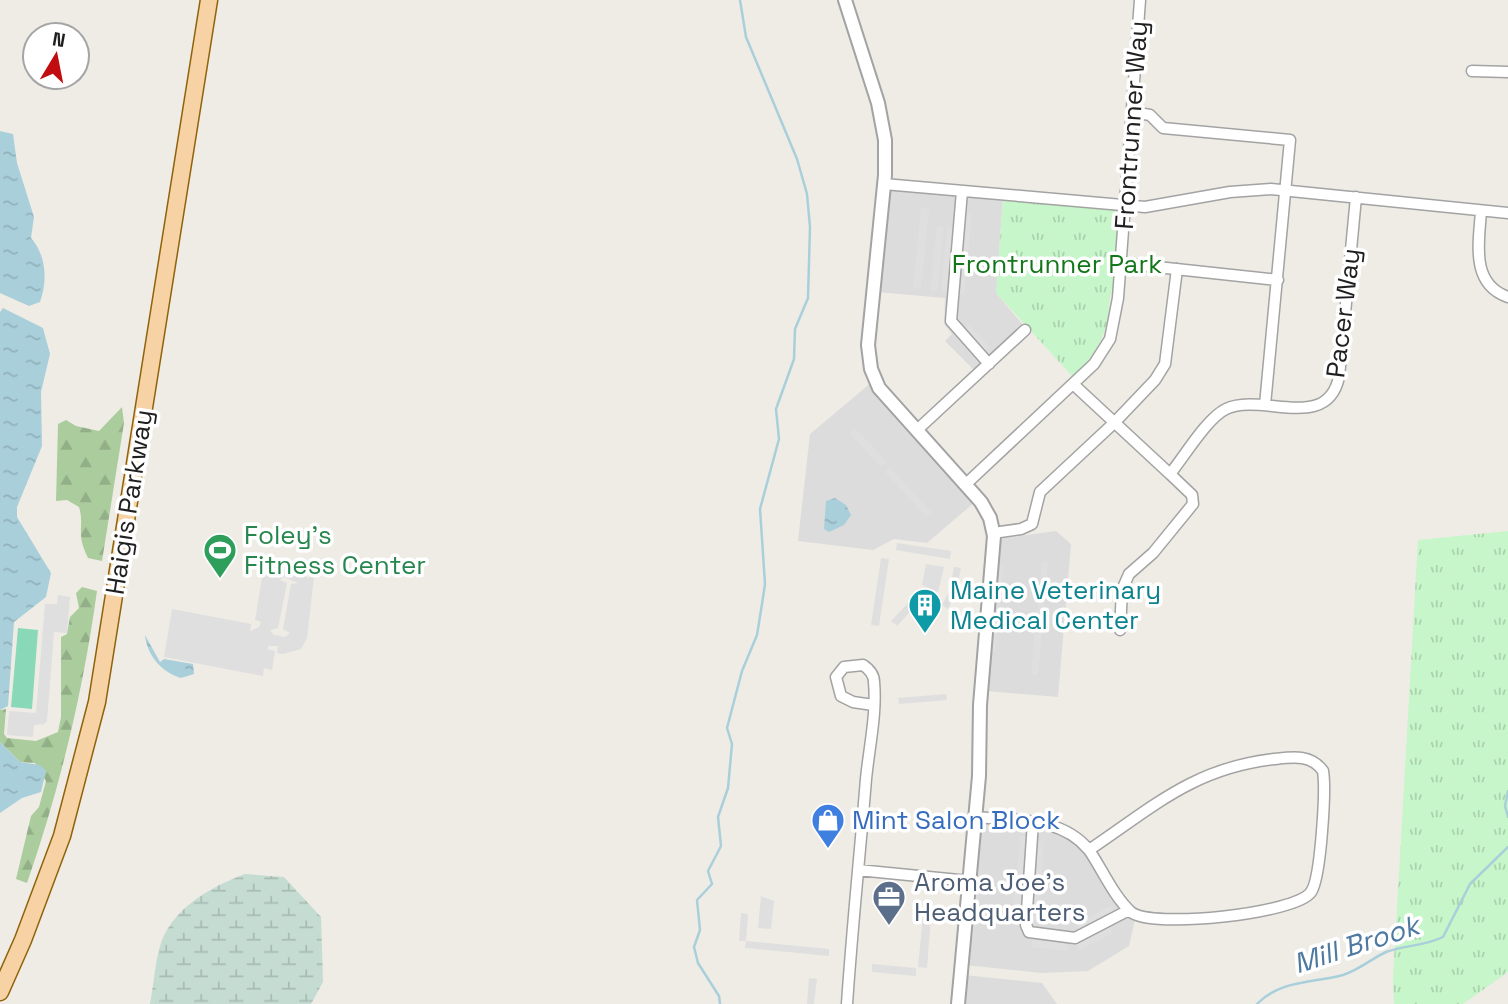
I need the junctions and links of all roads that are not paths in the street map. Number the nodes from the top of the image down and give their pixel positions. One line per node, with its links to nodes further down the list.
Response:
1 (209, 0): 35 (main road, Haigis Parkway)
2 (845, 0): 7 (street)
3 (1140, 0): 6 (street, Frontrunner Way)
4 (1472, 71): 5 (street)
5 (1508, 72)
6 (1132, 112): 8 (street); 11 (street, Frontrunner Way)
7 (884, 184): 9 (street); 23 (street)
8 (1286, 190): 10 (street); 11 (street); 16 (street)
9 (962, 191): 11 (street); 19 (street)
10 (1356, 197): 12 (street); 21 (street, Pacer Way)
11 (1125, 207): 14 (street, Frontrunner Way)
12 (1481, 211): 13 (street); 17 (street)
13 (1508, 213)
14 (1120, 263): 15 (street); 20 (street, Frontrunner Way)
15 (1177, 269): 16 (street); 22 (street)
16 (1278, 280): 21 (street)
17 (1508, 297)
18 (1025, 331): 19 (street)
19 (989, 365): 23 (street)
20 (1073, 384): 22 (street); 25 (street, Frontrunner Way)
21 (1265, 405): 24 (street, Pacer Way)
22 (1114, 423): 24 (street); 26 (street)
23 (917, 430): 25 (street)
24 (1170, 474): 27 (street)
25 (966, 484): 26 (street)
26 (993, 533): 29 (street)
27 (1119, 630)
28 (873, 705): 28 (street); 32 (street)
29 (976, 817): 30 (street); 33 (street)
30 (1033, 822): 31 (street); 34 (street)
31 (1089, 850): 34 (street); 34 (street)
32 (858, 870): 33 (street); 36 (street)
33 (969, 881): 37 (street)
34 (1129, 910)
35 (0, 992)
36 (847, 1004)
37 (958, 1004)

